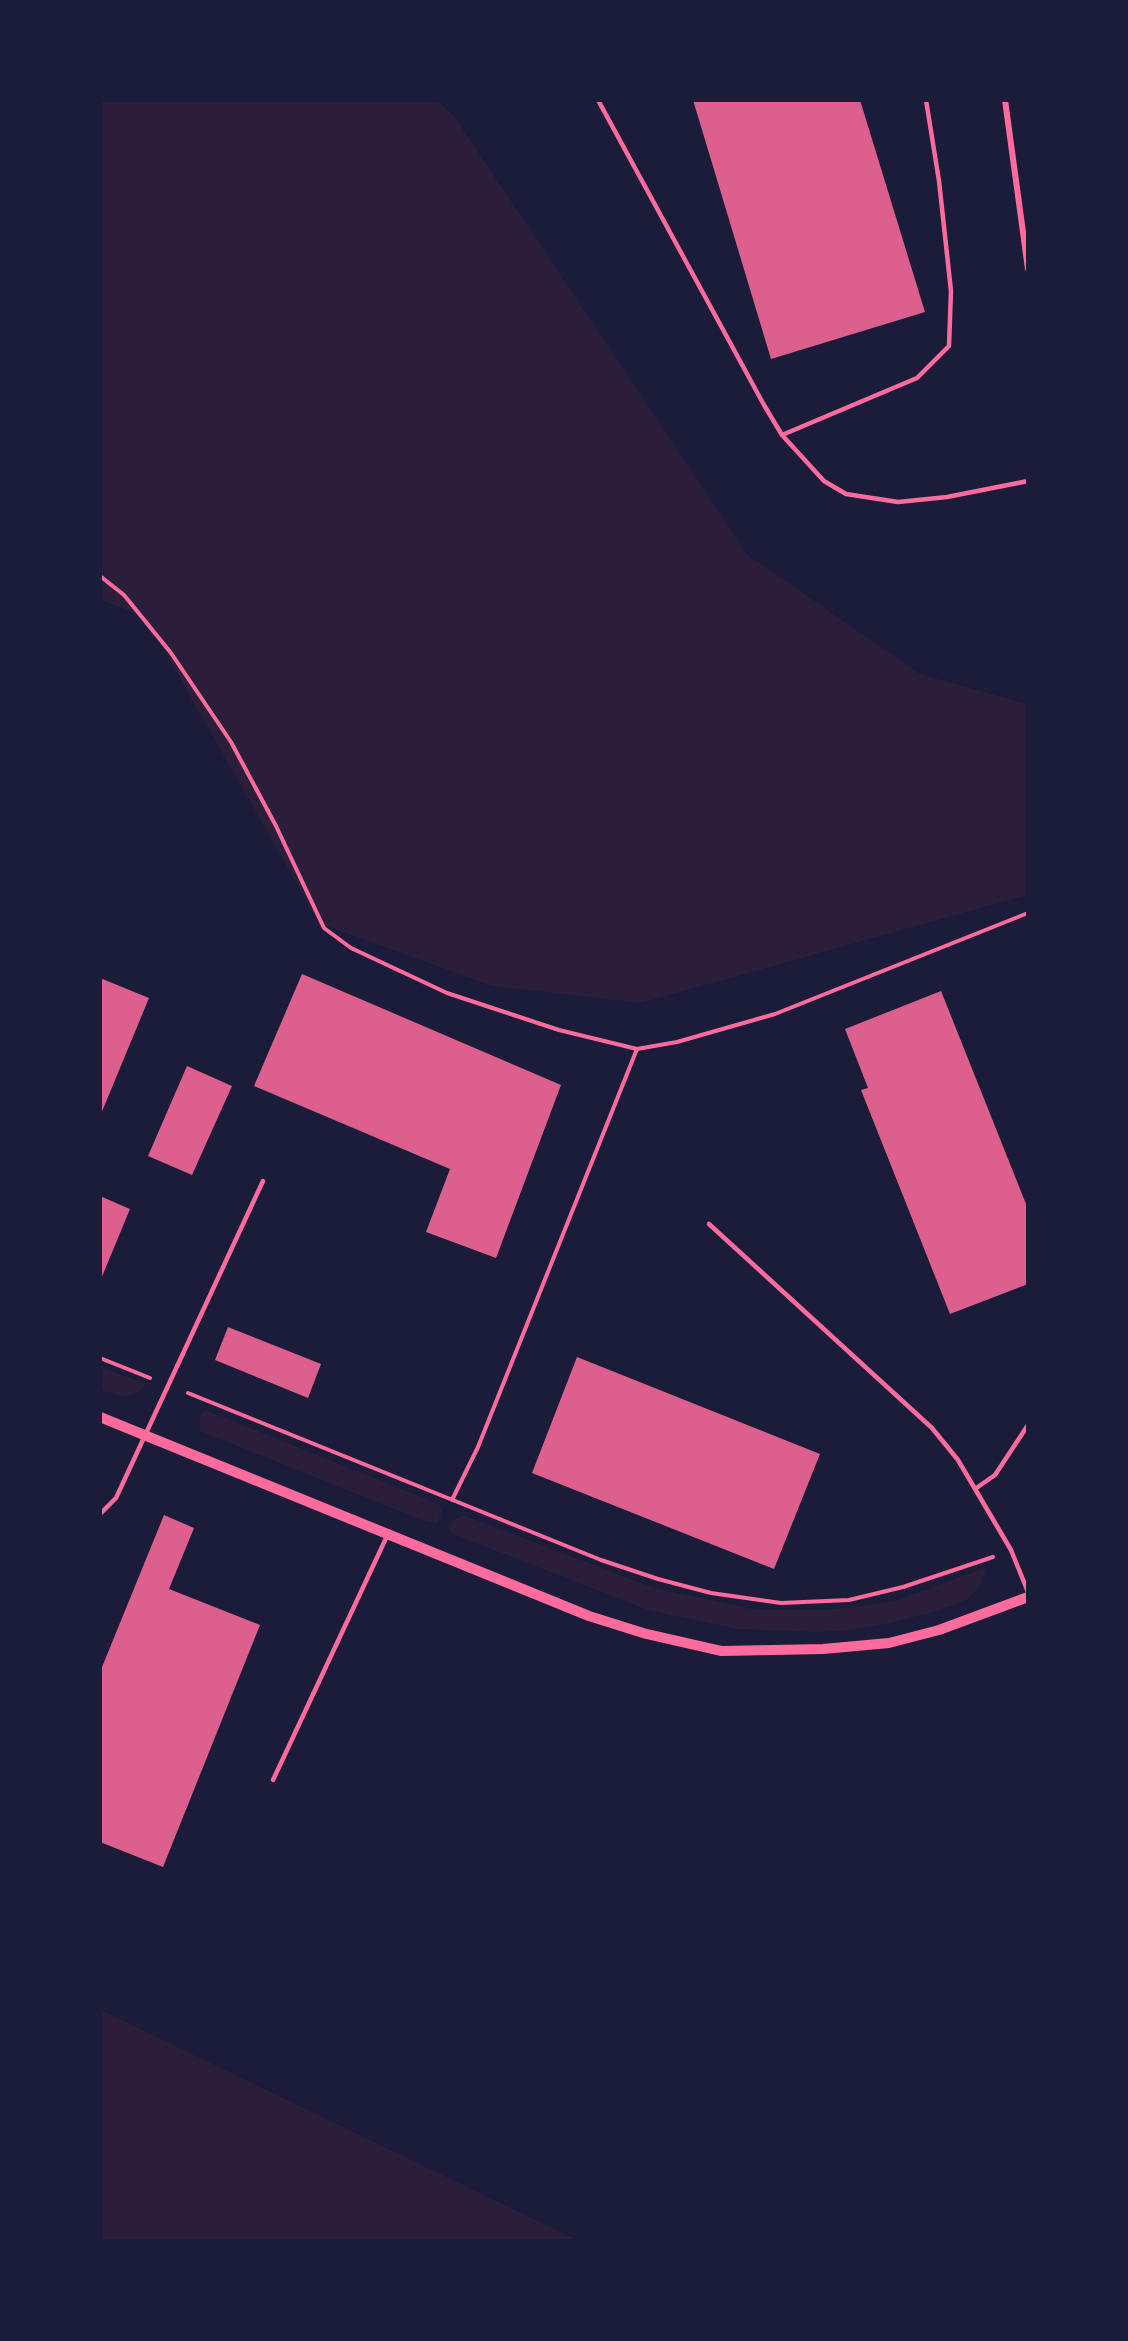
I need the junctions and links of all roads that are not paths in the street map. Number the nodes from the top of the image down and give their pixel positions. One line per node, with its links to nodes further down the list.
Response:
1 (598, 100): 5 (lane)
2 (926, 100): 5 (lane)
3 (1005, 100): 4 (street)
4 (1028, 269)
5 (782, 435): 6 (lane)
6 (1028, 481)
7 (263, 1181): 11 (lane)
8 (710, 1224): 12 (lane)
9 (100, 1417): 11 (street)
10 (1028, 1425): 12 (lane)
11 (145, 1434): 13 (lane); 14 (street)
12 (975, 1489): 15 (lane)
13 (100, 1514)
14 (388, 1534): 16 (street); 17 (lane)
15 (1028, 1592)
16 (1028, 1597)
17 (273, 1780)

